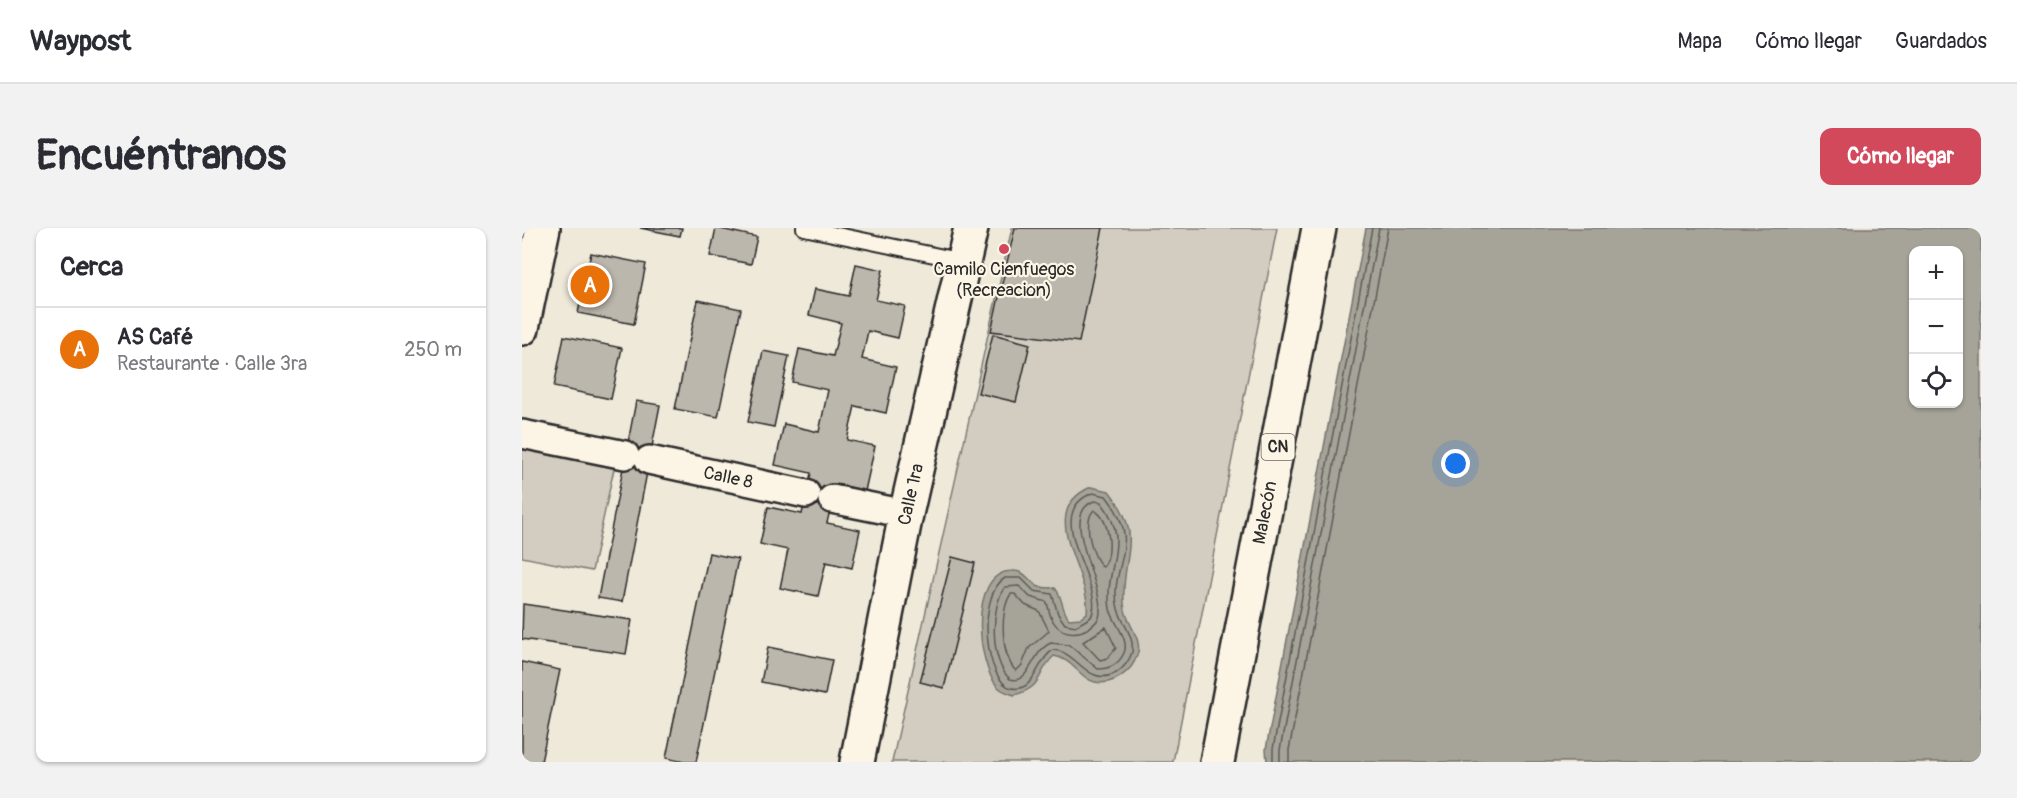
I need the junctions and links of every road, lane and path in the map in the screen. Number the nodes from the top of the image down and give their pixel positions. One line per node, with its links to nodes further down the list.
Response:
1 (543, 228): 6 (main road)
2 (804, 228): 5 (lane)
3 (970, 228): 5 (main road, Calle 1ra)
4 (1319, 228): 12 (main road, Malecón / CN)
5 (963, 261): 10 (main road, Calle 1ra)
6 (522, 328)
7 (522, 434): 8 (street, Calle 8)
8 (806, 494)
9 (832, 499): 10 (street)
10 (906, 514): 11 (main road, Calle 1ra)
11 (857, 762)
12 (1217, 762)

